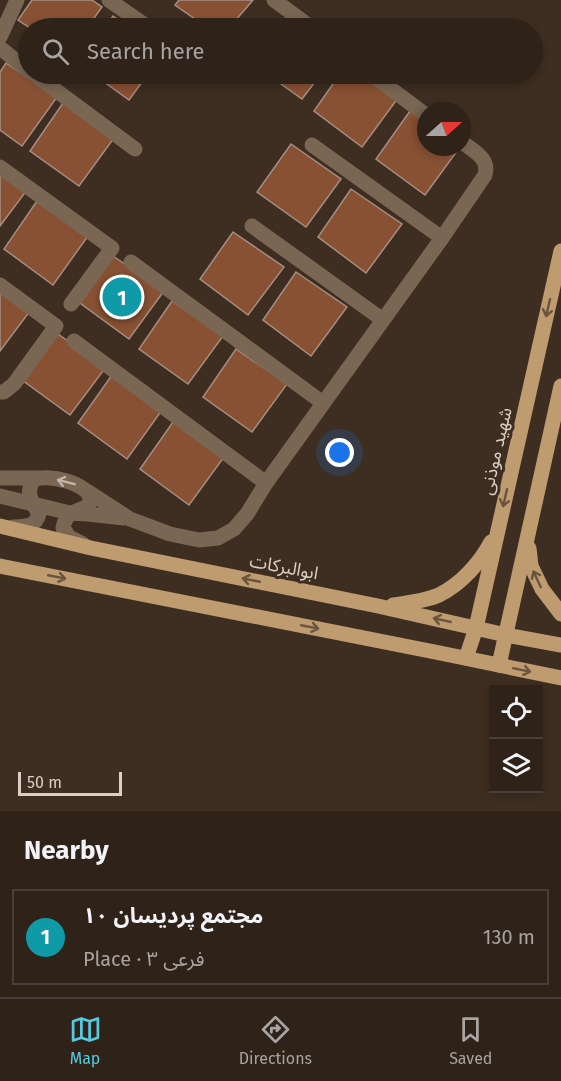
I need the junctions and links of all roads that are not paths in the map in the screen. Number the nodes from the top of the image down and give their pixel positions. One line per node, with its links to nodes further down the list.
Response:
1 (17, 0): 6 (street)
2 (109, 0): 4 (street)
3 (274, 0): 5 (street)
4 (135, 18)
5 (298, 18)
6 (0, 37)
7 (0, 48): 8 (street)
8 (18, 62)
9 (47, 84): 13 (street)
10 (384, 84): 11 (street)
11 (417, 108)
12 (312, 145): 17 (street)
13 (135, 149)
14 (471, 149): 17 (street)
15 (0, 167): 21 (street)
16 (252, 226): 22 (street)
17 (442, 238): 22 (street)
18 (561, 251): 36 (main road, شهید موذنی, one-way to 36)
19 (130, 262): 26 (street)
20 (0, 285): 25 (street)
21 (71, 304)
22 (383, 320): 26 (street)
23 (74, 341): 29 (street)
24 (561, 386): 37 (main road)
25 (0, 392)
26 (323, 403): 29 (street)
27 (38, 477): 28 (street); 30 (street, one-way to 27); 32 (street)
28 (0, 478)
29 (266, 483): 34 (street)
30 (87, 491): 33 (street); 34 (street)
31 (0, 496): 32 (street)
32 (34, 505): 33 (street); 35 (street)
33 (70, 513): 34 (street); 38 (street)
34 (130, 519)
35 (3, 526): 38 (main road, ابوالبرکات)
36 (498, 529): 40 (main road); 42 (main road, شهید موذنی)
37 (528, 538): 41 (main road, one-way to 37); 43 (main road)
38 (91, 548): 40 (main road, ابوالبرکات, one-way to 38)
39 (0, 566): 45 (main road, one-way to 45)
40 (378, 606): 42 (main road, ابوالبرکات, one-way to 40)
41 (561, 615)
42 (476, 628): 43 (main road, ابوالبرکات); 45 (main road, شهید موذنی)
43 (506, 635): 44 (main road, ابوالبرکات); 46 (main road)
44 (561, 645)
45 (466, 658): 46 (main road)
46 (499, 665): 47 (main road, one-way to 47)
47 (561, 678)

